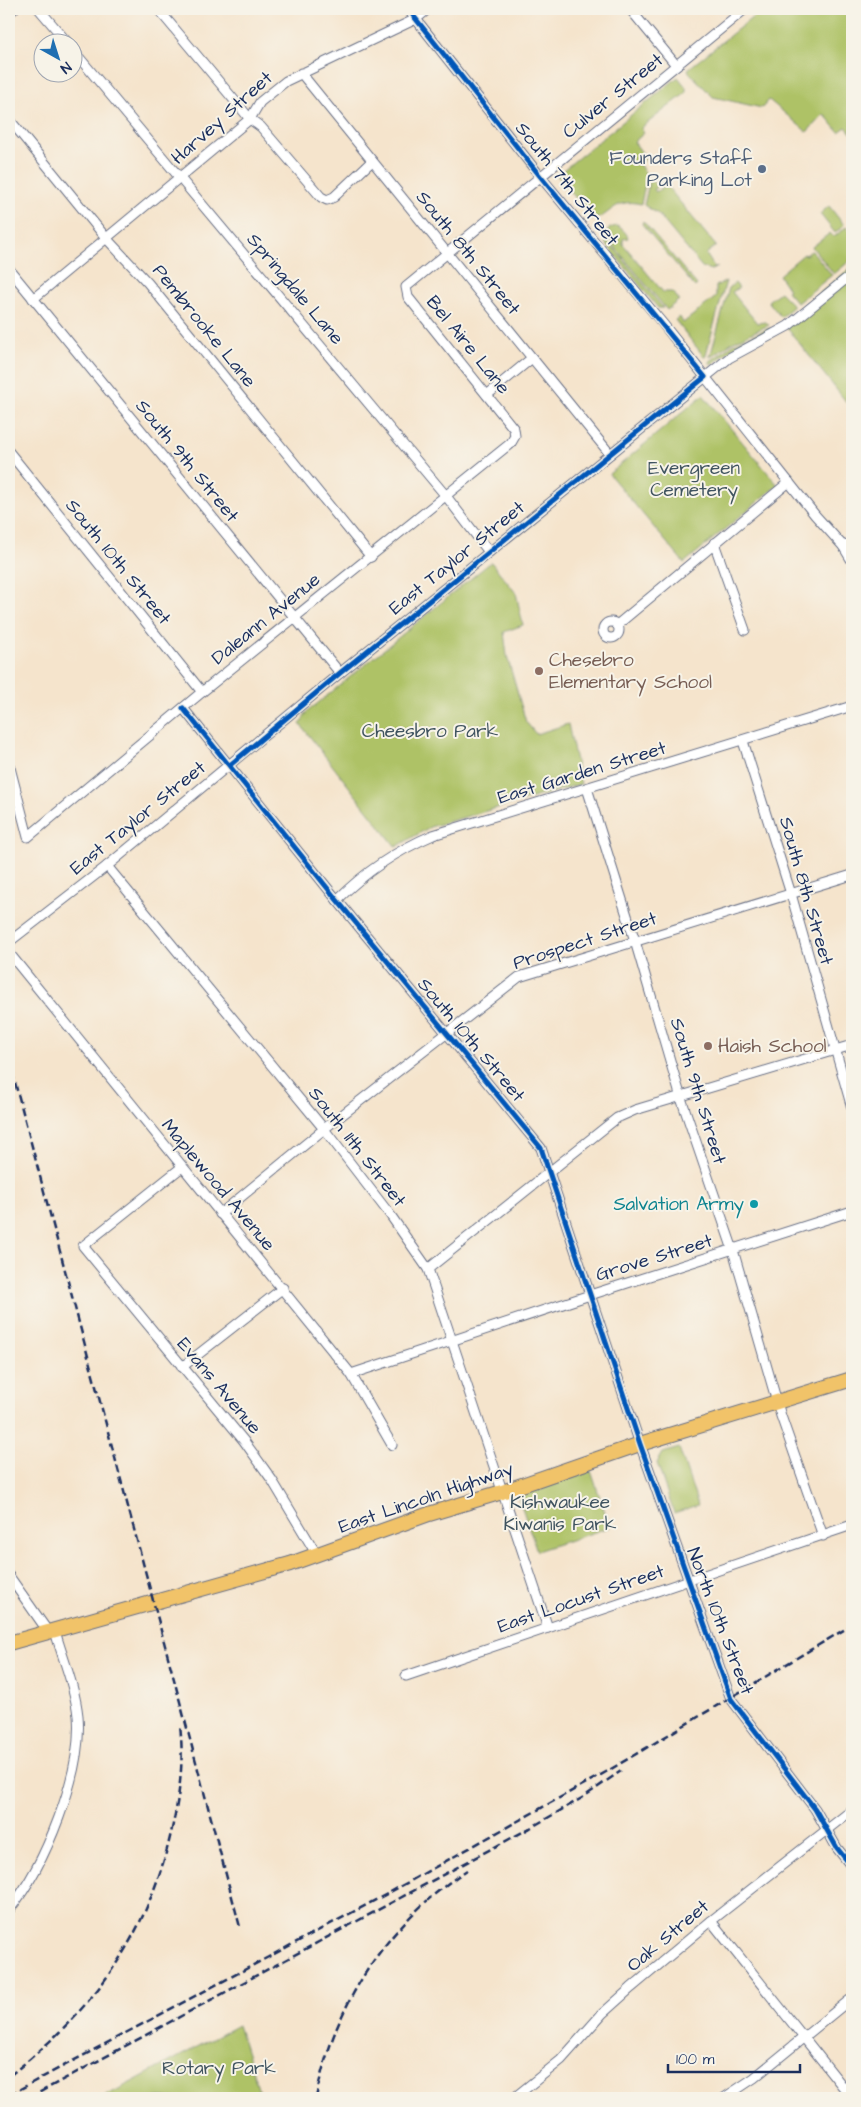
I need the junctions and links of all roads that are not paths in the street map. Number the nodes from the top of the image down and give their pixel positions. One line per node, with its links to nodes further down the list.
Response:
1 (14, 9): 8 (street)
2 (39, 9): 10 (street)
3 (158, 9): 15 (street)
4 (408, 9): 9 (street, South 7th Street)
5 (428, 9): 9 (street, Harvey Street)
6 (630, 9): 12 (street)
7 (745, 9): 12 (street, Culver Street)
8 (9, 13)
9 (416, 18): 13 (street, Harvey Street); 17 (street, South 7th Street)
10 (59, 32)
11 (82, 61): 18 (street, Springdale Lane)
12 (676, 65): 17 (street, Culver Street)
13 (301, 73): 15 (street, Harvey Street); 16 (street, South 8th Street)
14 (9, 119): 19 (street, Pembrooke Lane)
15 (250, 119): 16 (street); 18 (street, Harvey Street)
16 (372, 161): 20 (street, South 8th Street)
17 (540, 176): 20 (street, Culver Street); 26 (street, South 7th Street)
18 (181, 178): 19 (street, Harvey Street); 32 (street, Springdale Lane)
19 (108, 238): 24 (street, Harvey Street); 37 (street, Pembrooke Lane)
20 (447, 253): 23 (street, Culver Street); 25 (street, South 8th Street)
21 (9, 270): 24 (street, South 9th Street)
22 (852, 274): 26 (street, East Taylor Street)
23 (408, 284): 27 (street, Bel Aire Lane)
24 (33, 299): 39 (street, South 9th Street)
25 (532, 358): 27 (street); 30 (street, South 8th Street)
26 (705, 377): 30 (street, East Taylor Street); 31 (street, South 7th Street)
27 (487, 395): 28 (street, Bel Aire Lane)
28 (512, 425): 32 (street, Daleann Avenue)
29 (9, 452): 43 (street, South 10th Street)
30 (610, 454): 36 (street, East Taylor Street)
31 (789, 482): 34 (street); 35 (street, South 7th Street)
32 (446, 496): 36 (street, Springdale Lane); 37 (street, Daleann Avenue)
33 (852, 542): 35 (street)
34 (714, 543): 40 (street); 41 (street)
35 (843, 546): 38 (street, South 7th Street)
36 (489, 552): 42 (street, East Taylor Street)
37 (371, 556): 39 (street, Daleann Avenue)
38 (852, 561)
39 (293, 618): 42 (street, South 9th Street); 43 (street, Daleann Avenue)
40 (617, 625)
41 (745, 630)
42 (340, 673): 48 (street, East Taylor Street)
43 (202, 692): 45 (street, Daleann Avenue)
44 (852, 706): 46 (street, East Garden Street)
45 (183, 708): 47 (street, Daleann Avenue); 48 (street, South 10th Street)
46 (743, 741): 49 (street, East Garden Street); 52 (street, South 8th Street)
47 (9, 764)
48 (230, 765): 50 (street, East Taylor Street); 53 (street, South 10th Street)
49 (587, 788): 53 (street, East Garden Street); 54 (street, South 9th Street)
50 (107, 866): 55 (street, East Taylor Street); 62 (street, South 11th Street)
51 (852, 875): 52 (street, Prospect Street)
52 (791, 894): 54 (street, Prospect Street); 59 (street, South 8th Street)
53 (337, 900): 57 (street, South 10th Street)
54 (635, 941): 57 (street, Prospect Street); 60 (street, South 9th Street)
55 (9, 942)
56 (9, 953): 63 (street, Maplewood Avenue)
57 (446, 1034): 62 (street, Prospect Street); 64 (street, South 10th Street)
58 (852, 1045): 59 (street)
59 (835, 1051): 60 (street); 61 (street, South 8th Street)
60 (681, 1098): 64 (street); 67 (street, South 9th Street)
61 (852, 1108)
62 (324, 1129): 66 (street, Prospect Street); 68 (street, South 11th Street)
63 (182, 1167): 66 (street, Maplewood Avenue); 72 (street, Evans Avenue)
64 (550, 1172): 68 (street); 70 (street, South 10th Street)
65 (852, 1211): 67 (street, Grove Street)
66 (220, 1214): 69 (street, Maplewood Avenue)
67 (733, 1250): 70 (street, Grove Street); 75 (street, South 9th Street)
68 (428, 1269): 71 (street, South 11th Street)
69 (283, 1288): 72 (street); 73 (street, Maplewood Avenue)
70 (590, 1295): 71 (street, Grove Street); 76 (street, South 10th Street)
71 (451, 1340): 73 (street, Grove Street); 78 (street, South 11th Street)
72 (182, 1368): 81 (street, Evans Avenue)
73 (351, 1374): 77 (street, Maplewood Avenue)
74 (852, 1379): 75 (main road, East Lincoln Highway)
75 (777, 1403): 76 (main road, East Lincoln Highway); 80 (street, South 9th Street)
76 (640, 1444): 78 (main road, East Lincoln Highway); 83 (street, North 10th Street)
77 (392, 1445)
78 (502, 1492): 81 (main road, East Lincoln Highway); 84 (street, South 11th Street)
79 (852, 1525): 80 (street, East Locust Street)
80 (823, 1536): 83 (street, East Locust Street)
81 (317, 1555): 85 (main road, East Lincoln Highway)
82 (9, 1576): 85 (street)
83 (687, 1580): 84 (street, East Locust Street); 89 (street, North 10th Street)
84 (548, 1628): 87 (street, East Locust Street)
85 (52, 1632): 86 (main road, East Lincoln Highway); 91 (street)
86 (9, 1643)
87 (406, 1676)
88 (852, 1810): 89 (street, Oak Street)
89 (827, 1830): 90 (street, North 10th Street); 92 (street, Oak Street)
90 (852, 1867)
91 (9, 1910)
92 (711, 1921): 94 (street); 95 (street, Oak Street)
93 (852, 1998): 94 (street)
94 (804, 2038): 96 (street); 97 (street)
95 (514, 2098)
96 (724, 2098)
97 (852, 2098)

